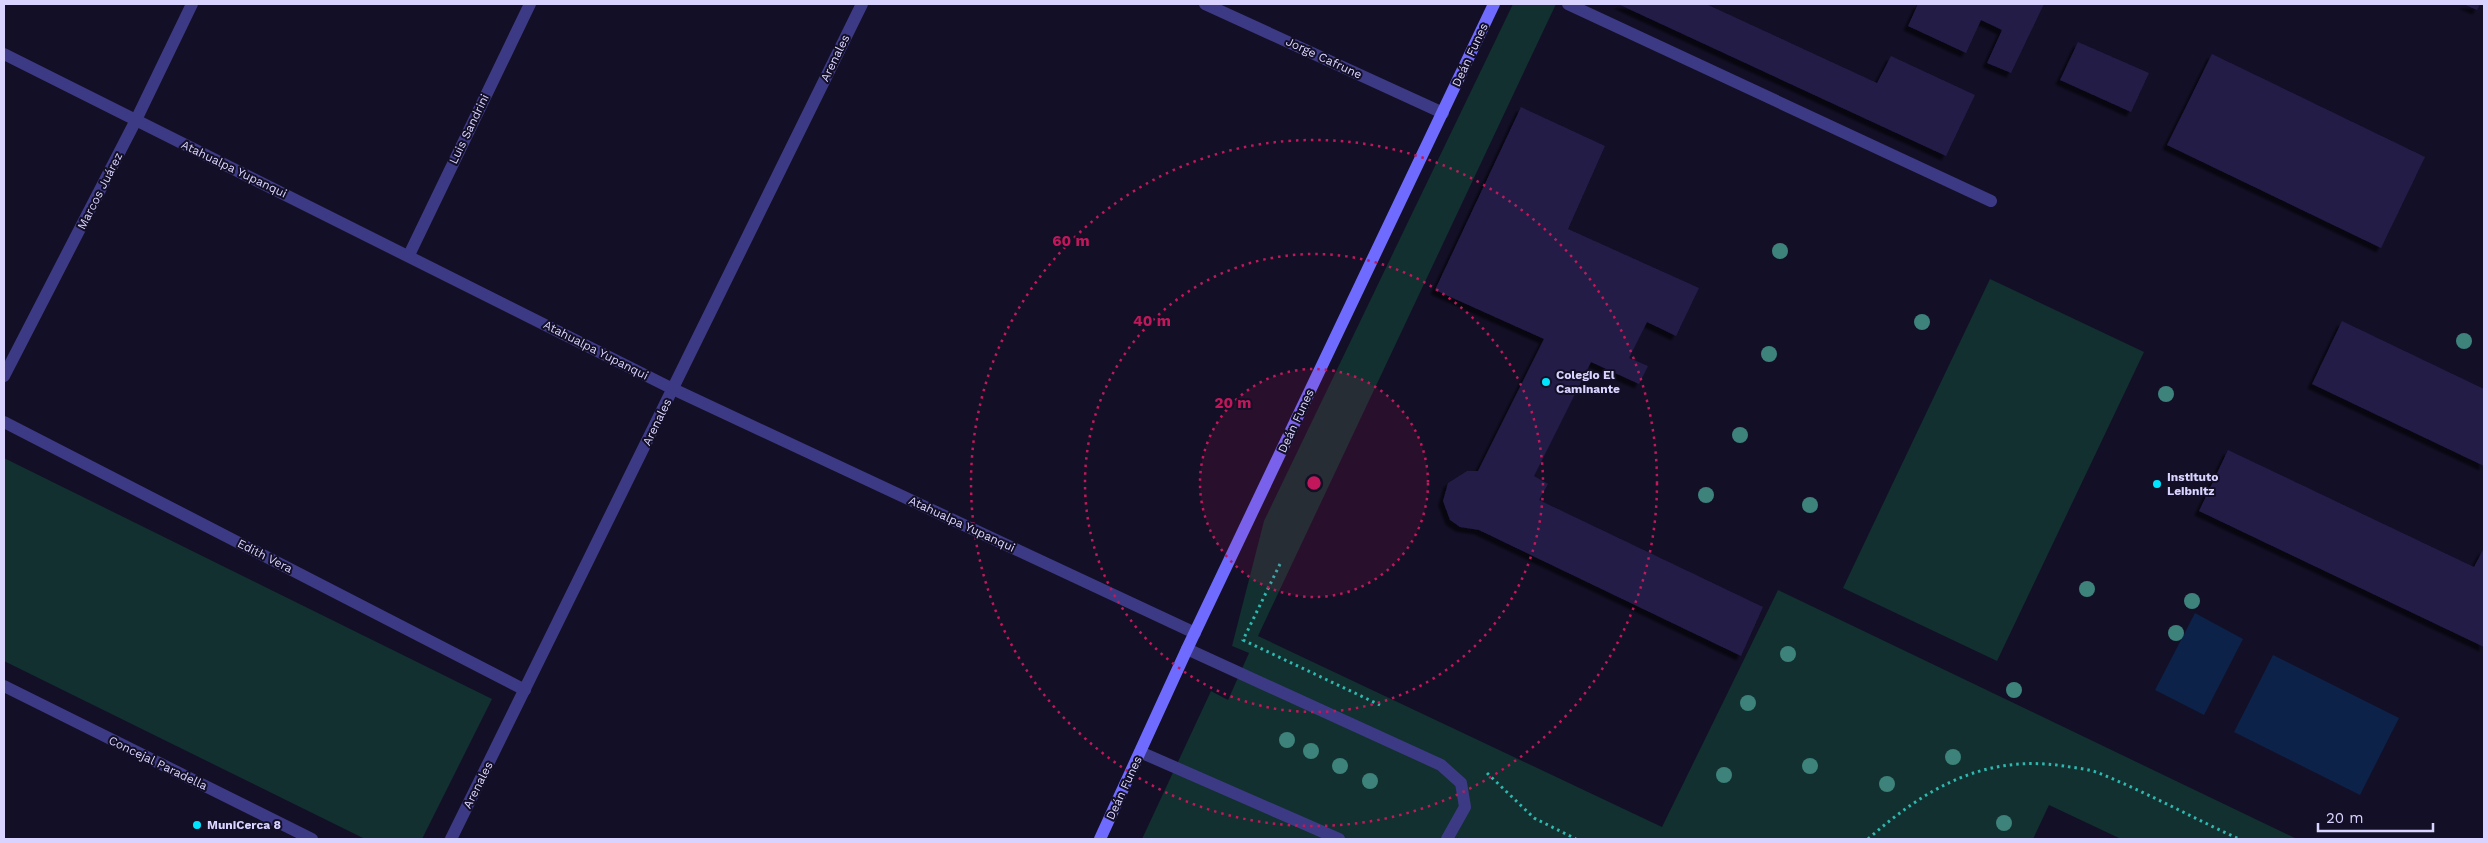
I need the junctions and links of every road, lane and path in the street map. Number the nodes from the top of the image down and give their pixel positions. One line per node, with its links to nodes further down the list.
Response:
1 (192, 4): 9 (street, Marcos Juárez)
2 (530, 4): 11 (street, Luis Sandrini)
3 (862, 4): 13 (street, Arenales)
4 (1205, 4): 8 (street, Jorge Cafrune)
5 (1494, 4): 8 (main road, Deán Funes)
6 (1568, 4): 10 (street)
7 (4, 54): 9 (street, Atahualpa Yupanqui)
8 (1443, 112): 15 (main road, Deán Funes)
9 (136, 120): 11 (street, Atahualpa Yupanqui); 12 (street, Marcos Juárez)
10 (1991, 201)
11 (409, 255): 13 (street, Atahualpa Yupanqui)
12 (4, 376)
13 (673, 389): 15 (street, Atahualpa Yupanqui); 18 (street, Arenales)
14 (4, 422): 18 (street, Edith Vera)
15 (1195, 633): 16 (main road, Deán Funes)
16 (1187, 649): 19 (main road, Deán Funes); 24 (street)
17 (4, 686): 20 (street, Concejal Paradella)
18 (526, 690): 21 (street, Arenales)
19 (1140, 752): 22 (main road, Deán Funes); 23 (street)
20 (312, 839)
21 (451, 839)
22 (1100, 839)
23 (1339, 839)
24 (1447, 839)
25 (1868, 839): 26 (path)
26 (2239, 839)

